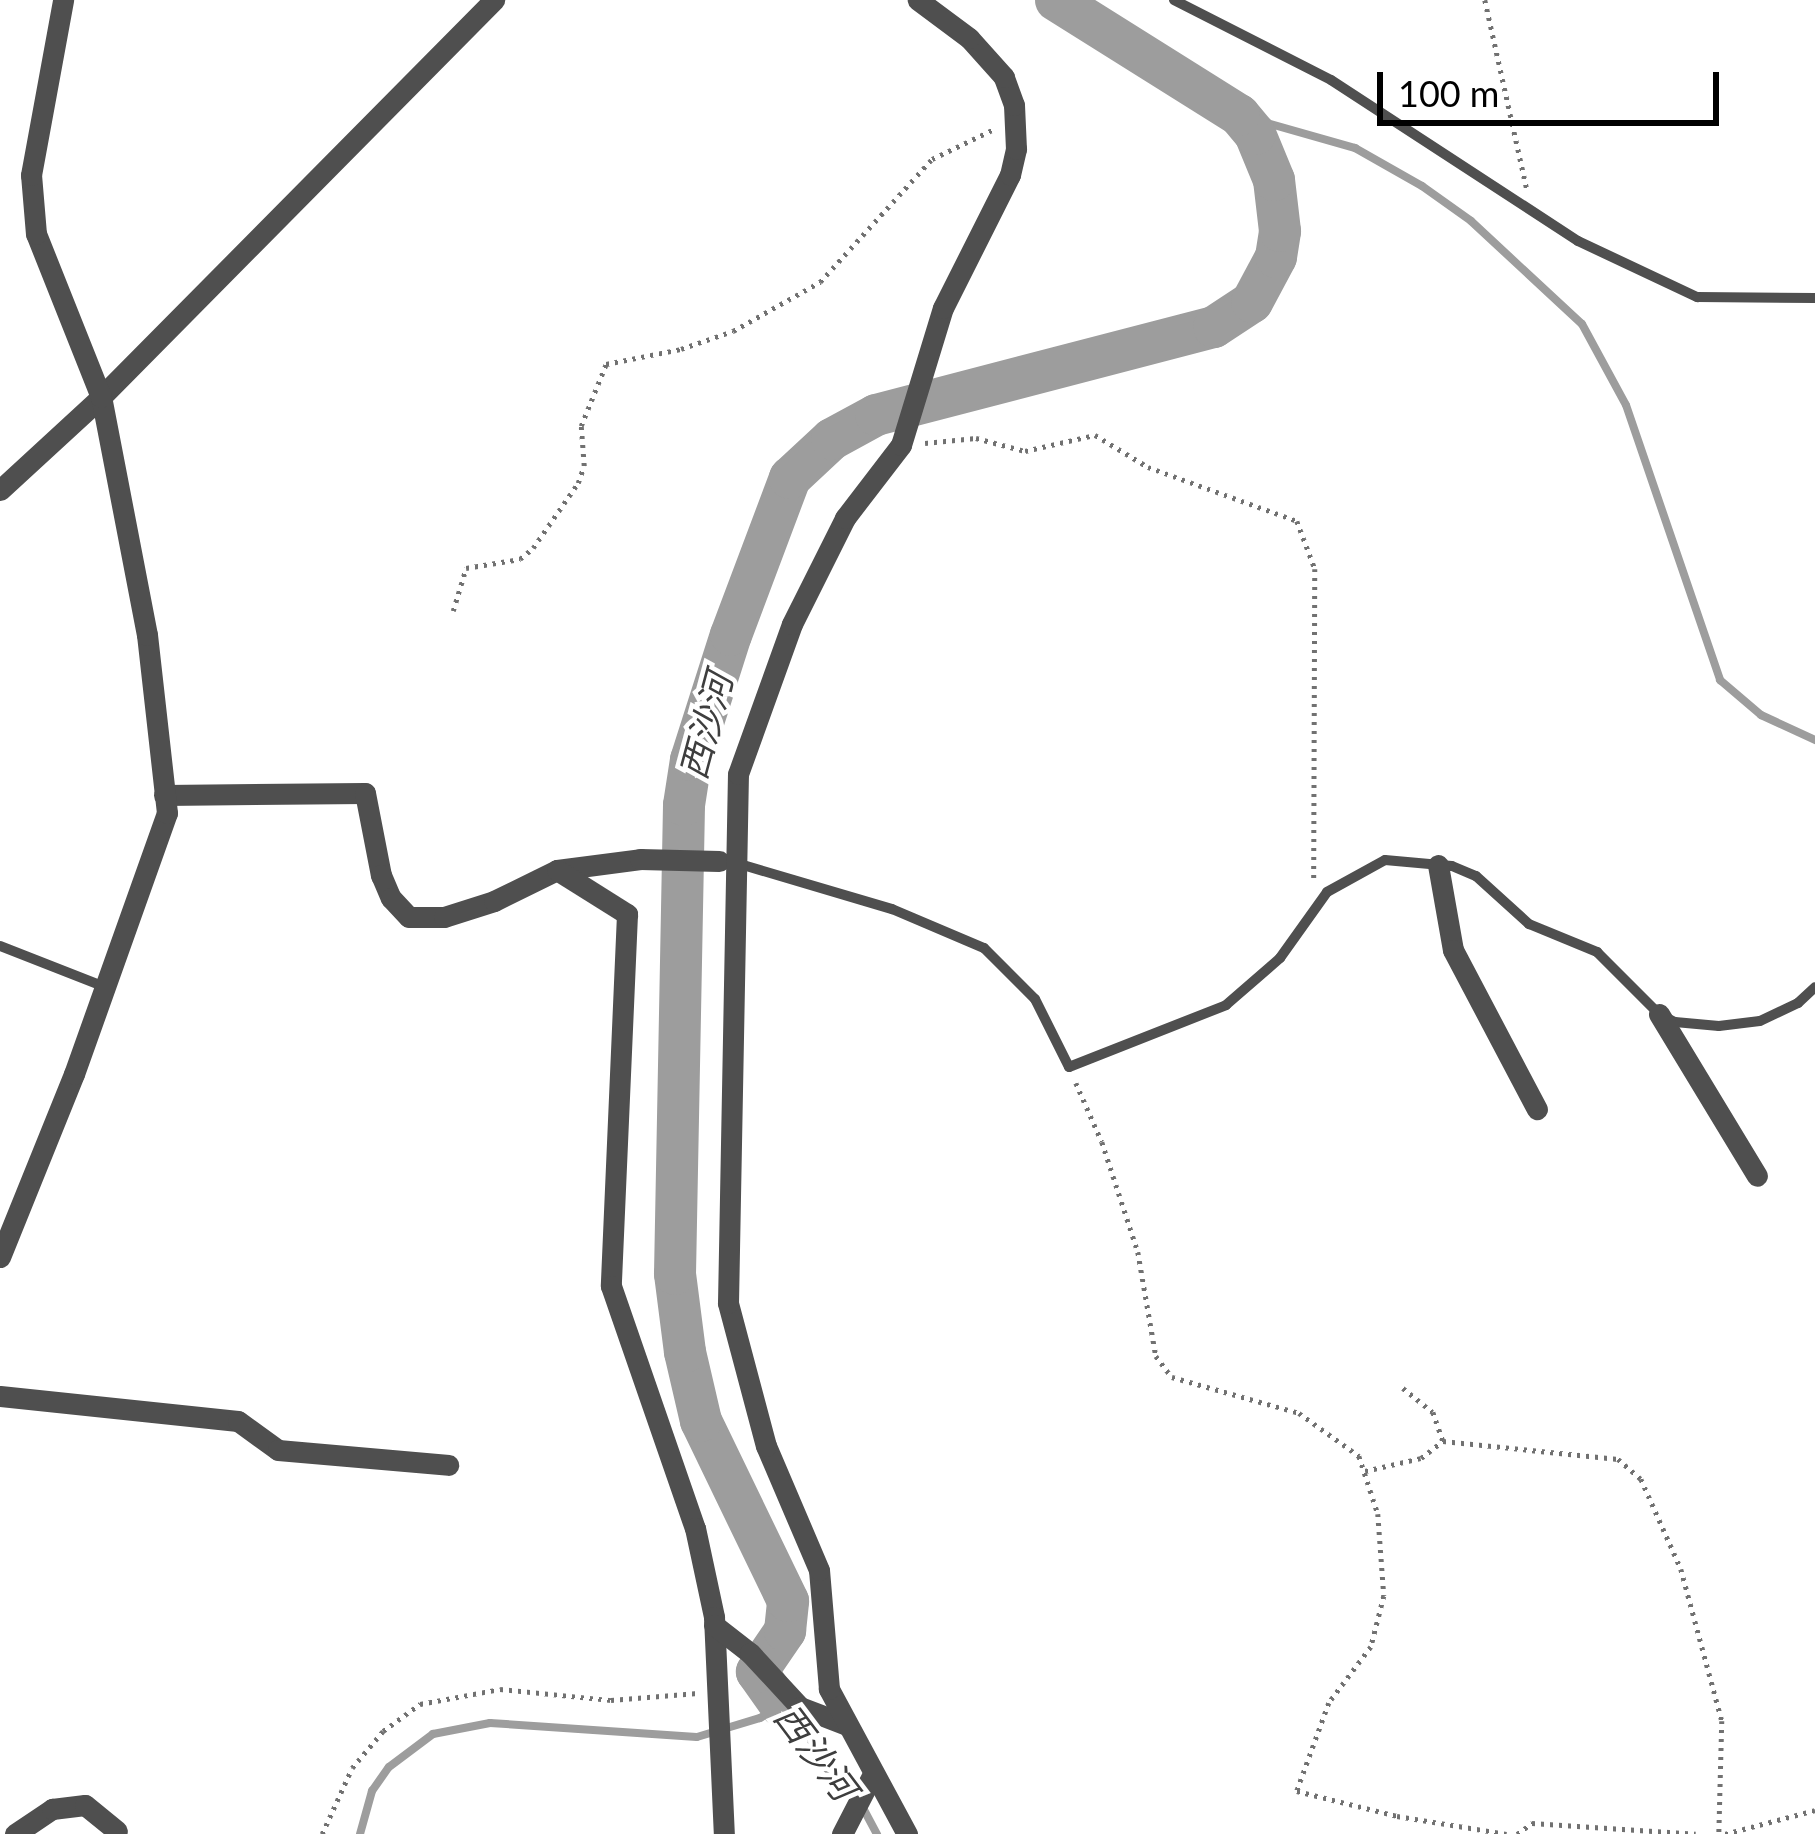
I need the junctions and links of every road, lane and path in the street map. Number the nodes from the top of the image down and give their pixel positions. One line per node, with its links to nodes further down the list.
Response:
1 (63, 0): 9 (street)
2 (494, 0): 9 (street)
3 (918, 0): 6 (street)
4 (1174, 0): 7 (lane)
5 (1485, 0): 7 (path)
6 (1016, 120): 10 (street); 12 (path)
7 (1532, 207): 8 (lane)
8 (1815, 298)
9 (101, 397): 11 (street); 13 (street)
10 (901, 445): 14 (street); 17 (path)
11 (0, 490)
12 (453, 611)
13 (164, 795): 16 (street); 19 (street)
14 (727, 862): 16 (street); 22 (lane); 33 (street)
15 (1438, 865): 17 (lane); 21 (lane); 23 (street)
16 (557, 870): 31 (street)
17 (1314, 910): 22 (lane)
18 (0, 946): 19 (lane)
19 (105, 987): 25 (street)
20 (1815, 987): 21 (lane)
21 (1659, 1013): 24 (street)
22 (1069, 1067): 30 (path)
23 (1537, 1109)
24 (1757, 1176)
25 (0, 1257)
26 (1403, 1388): 28 (path)
27 (0, 1396): 29 (street)
28 (1443, 1442): 30 (path); 45 (path)
29 (448, 1465)
30 (1364, 1472): 42 (path)
31 (714, 1625): 32 (street); 33 (street)
32 (716, 1692): 38 (path); 39 (street)
33 (847, 1725): 34 (street)
34 (872, 1776): 40 (street); 41 (street)
35 (1815, 1810): 45 (path)
36 (117, 1831): 37 (street)
37 (15, 1834)
38 (322, 1834)
39 (724, 1834)
40 (842, 1834)
41 (907, 1834)
42 (1507, 1834)
43 (1516, 1834): 44 (path)
44 (1696, 1834)
45 (1722, 1834)

